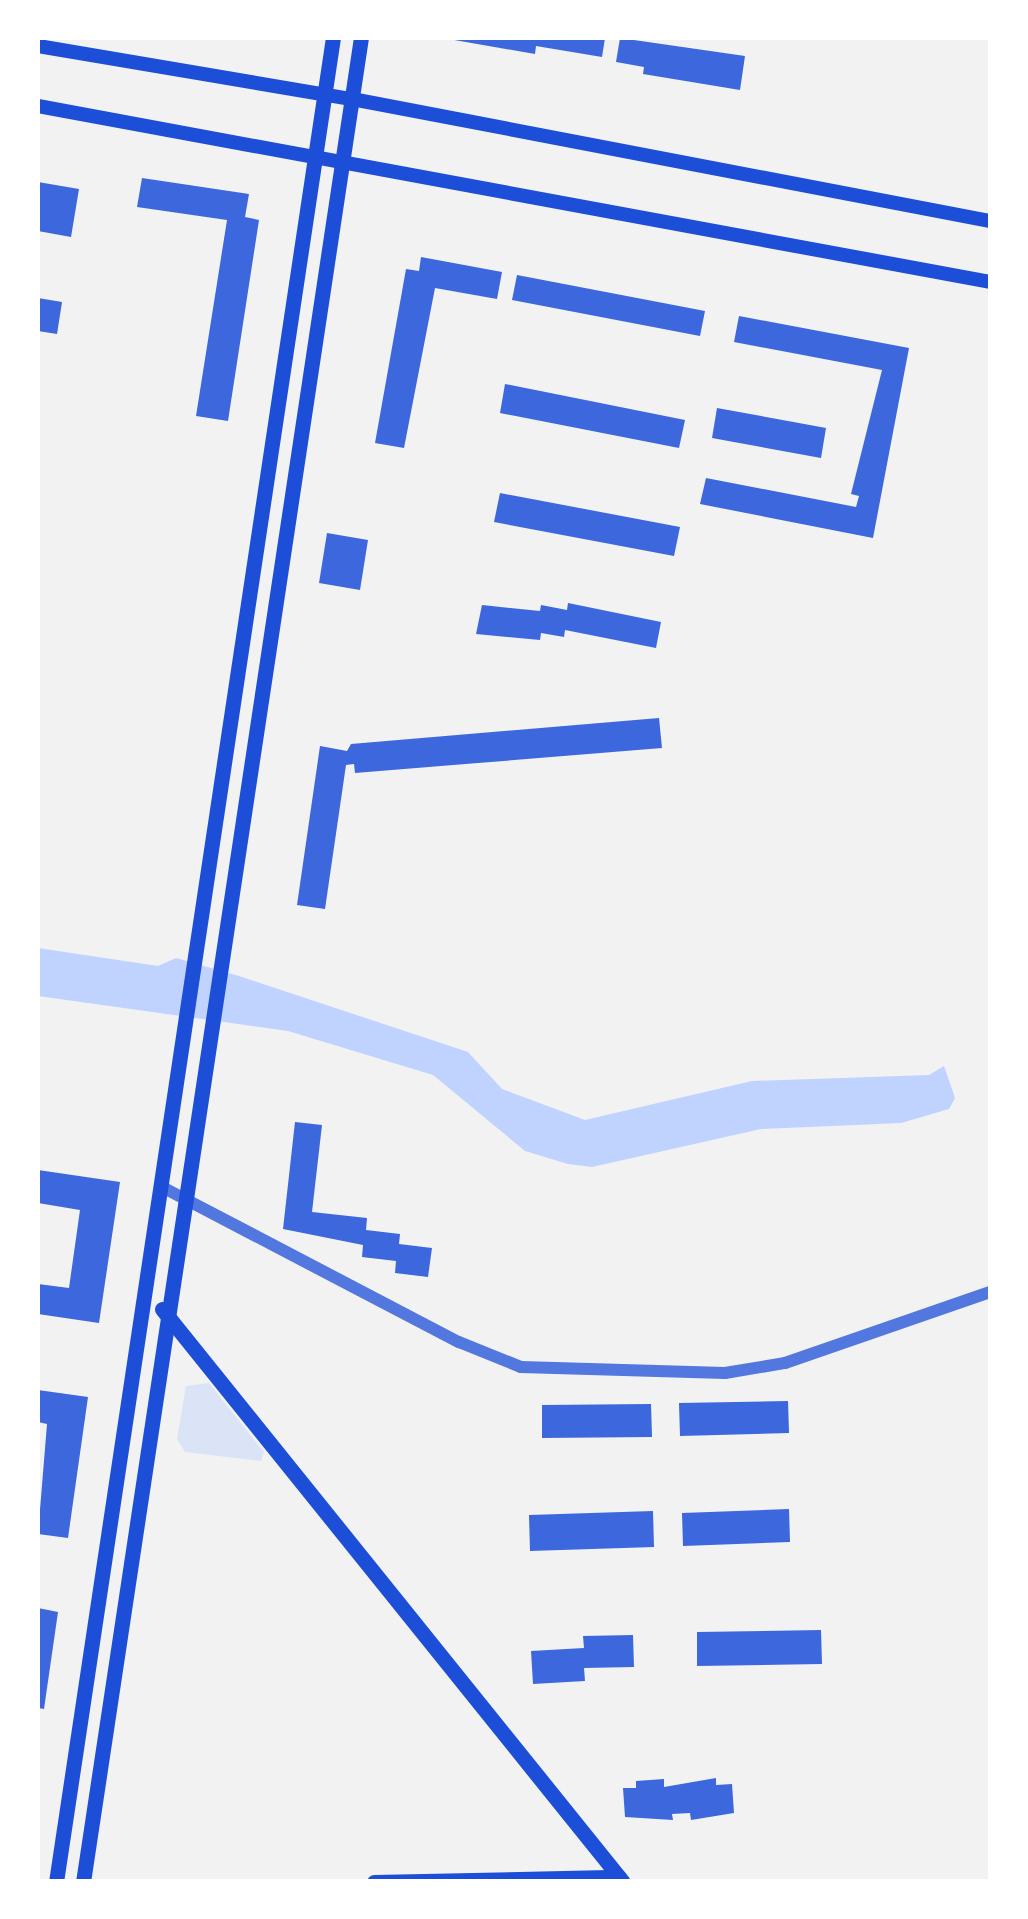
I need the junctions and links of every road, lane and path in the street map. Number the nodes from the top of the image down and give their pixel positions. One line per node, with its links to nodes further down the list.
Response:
1 (333, 38): 4 (main road)
2 (361, 38): 5 (main road)
3 (38, 46): 4 (main road)
4 (324, 95): 5 (main road); 7 (main road)
5 (352, 98): 8 (main road); 9 (main road)
6 (38, 106): 7 (main road)
7 (316, 155): 8 (main road); 11 (main road)
8 (342, 160): 10 (main road); 12 (main road)
9 (990, 220)
10 (990, 282)
11 (162, 1187): 12 (street); 14 (main road)
12 (185, 1202): 13 (street); 15 (main road)
13 (990, 1292)
14 (143, 1306): 15 (main road); 17 (main road)
15 (168, 1310): 16 (main road); 18 (main road)
16 (621, 1879): 19 (main road)
17 (56, 1882)
18 (83, 1882)
19 (374, 1882)

